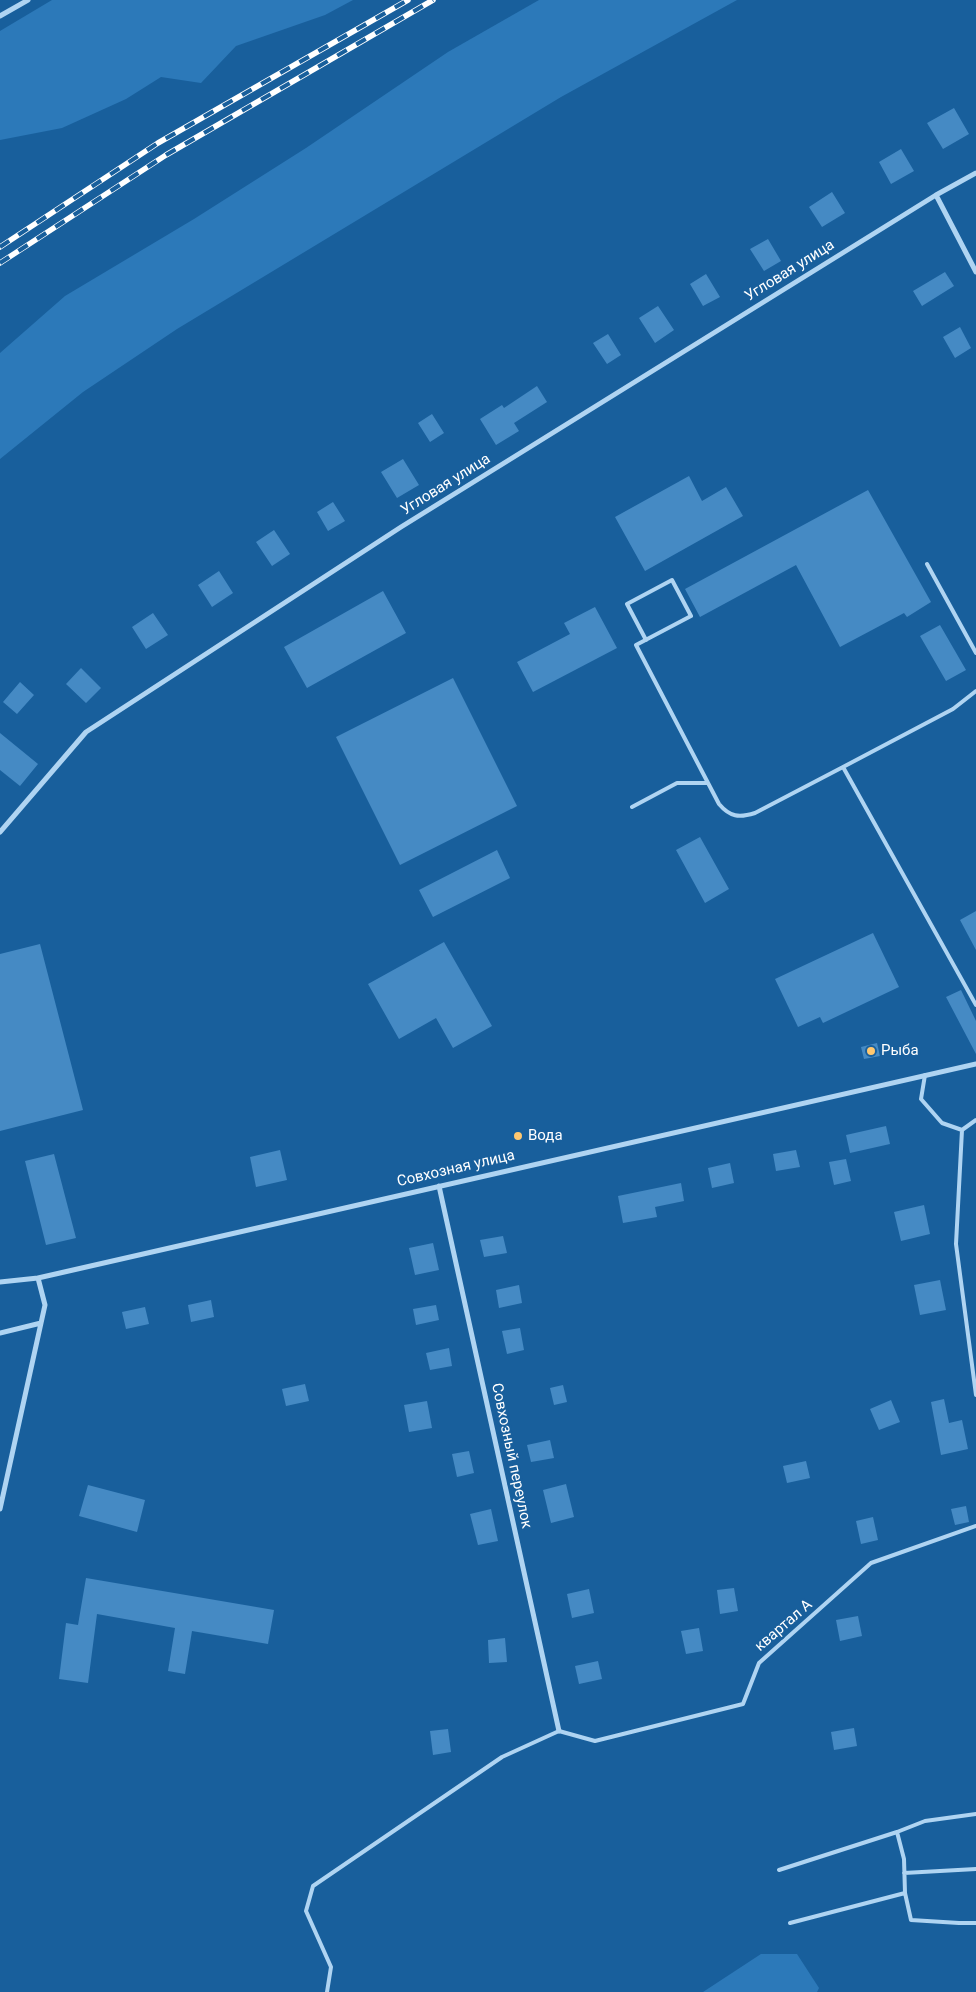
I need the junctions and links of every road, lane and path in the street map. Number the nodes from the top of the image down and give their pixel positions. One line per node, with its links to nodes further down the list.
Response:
1 (28, 0): 2 (street)
2 (0, 16)
3 (976, 173): 4 (street, Угловая улица)
4 (936, 195): 5 (street); 13 (street, Угловая улица)
5 (976, 272)
6 (927, 564): 8 (lane)
7 (646, 640): 7 (lane); 11 (lane)
8 (976, 653)
9 (976, 691): 10 (lane)
10 (843, 767): 11 (lane); 14 (lane)
11 (708, 783): 12 (lane)
12 (632, 807)
13 (0, 832)
14 (976, 1005)
15 (976, 1064): 16 (street, Совхозная улица)
16 (925, 1075): 18 (lane); 19 (street, Совхозная улица)
17 (976, 1120): 18 (lane)
18 (962, 1130): 24 (lane)
19 (439, 1186): 20 (street, Совхозная улица); 27 (street, Совхозный переулок)
20 (38, 1278): 21 (street, Совхозная улица); 22 (street)
21 (0, 1282)
22 (41, 1324): 23 (street); 25 (street)
23 (0, 1332)
24 (976, 1395)
25 (0, 1509)
26 (976, 1526): 27 (lane, квартал А)
27 (559, 1731): 36 (lane)
28 (976, 1814): 29 (lane)
29 (897, 1832): 31 (lane); 32 (lane)
30 (976, 1869): 32 (lane)
31 (779, 1870)
32 (904, 1873): 33 (lane)
33 (905, 1893): 34 (lane); 35 (lane)
34 (790, 1923)
35 (976, 1923)
36 (328, 1992)

